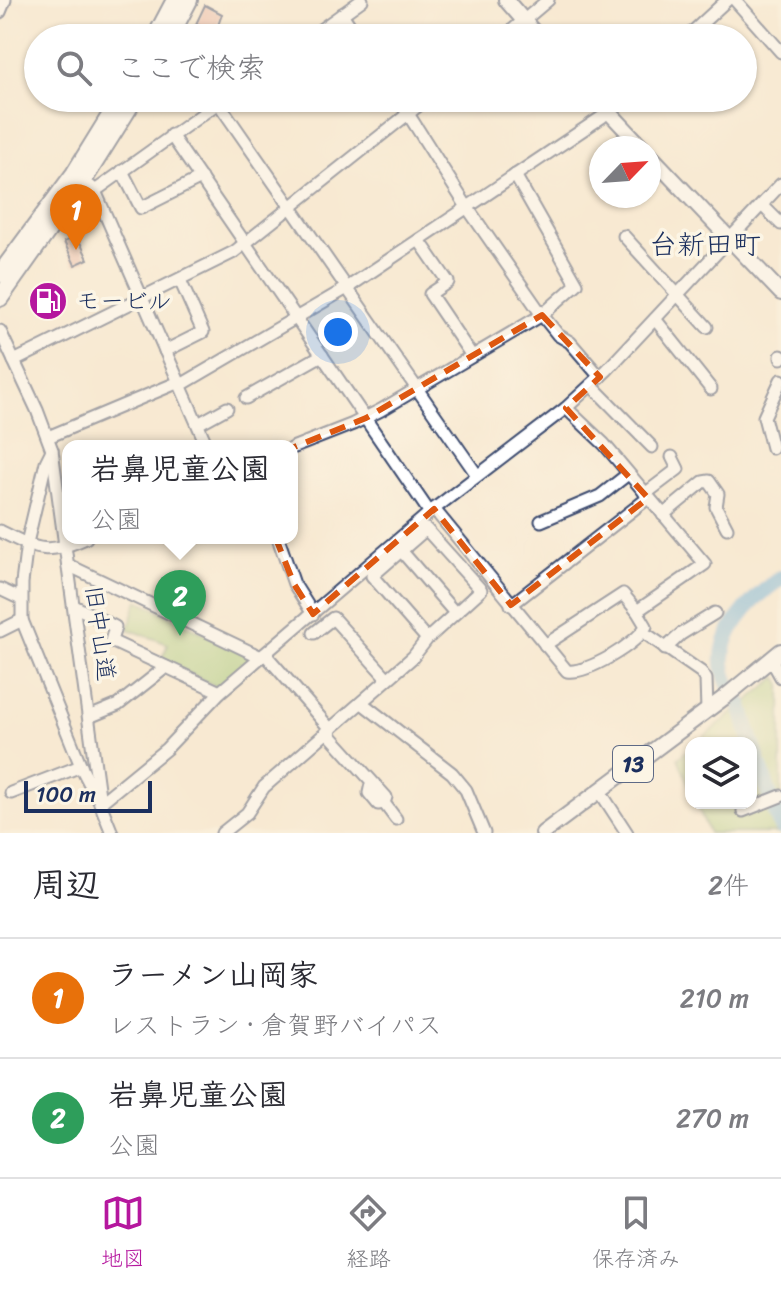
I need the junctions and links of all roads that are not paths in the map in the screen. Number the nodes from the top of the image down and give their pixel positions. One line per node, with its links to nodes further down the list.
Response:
1 (5, 0): 9 (street)
2 (175, 0): 12 (highway)
3 (189, 0): 13 (highway)
4 (362, 0): 10 (street)
5 (506, 0): 11 (main road)
6 (548, 0): 11 (street)
7 (727, 0): 18 (street)
8 (735, 0): 19 (street)
9 (0, 12)
10 (342, 14): 14 (street); 15 (street)
11 (524, 21): 16 (street); 17 (main road)
12 (162, 24)
13 (180, 24)
14 (328, 24)
15 (349, 24)
16 (520, 24)
17 (527, 24)
18 (701, 24)
19 (756, 24)
20 (757, 25): 21 (street)
21 (781, 52)
22 (112, 112): 48 (highway)
23 (128, 112): 37 (highway)
24 (203, 112): 30 (street)
25 (227, 112): 39 (street)
26 (410, 112): 29 (street)
27 (607, 112): 34 (street)
28 (609, 112): 31 (main road)
29 (408, 114): 39 (street); 40 (street)
30 (171, 135): 33 (street); 35 (street)
31 (632, 136)
32 (661, 166): 44 (main road)
33 (122, 171): 35 (street); 37 (street)
34 (515, 175): 40 (street); 55 (street)
35 (201, 178): 46 (street)
36 (781, 184): 38 (street)
37 (89, 186): 47 (street); 53 (highway)
38 (762, 205): 41 (street); 44 (street)
39 (291, 207): 46 (street); 50 (street)
40 (467, 207): 45 (street); 55 (street)
41 (781, 224)
42 (104, 230): 47 (street)
43 (624, 236): 52 (street)
44 (730, 238): 51 (main road); 52 (street)
45 (419, 240): 50 (street); 62 (street)
46 (246, 244): 49 (street); 56 (street)
47 (120, 251): 54 (street)
48 (0, 274)
49 (180, 280): 54 (street); 60 (street)
50 (347, 288): 56 (street); 67 (street)
51 (781, 293)
52 (677, 295): 57 (street); 58 (street)
53 (0, 298)
54 (141, 299): 60 (street); 63 (street)
55 (542, 315): 62 (street); 65 (street)
56 (297, 319): 61 (street); 66 (street)
57 (655, 319): 65 (street); 68 (street)
58 (707, 327)
59 (0, 331): 63 (street)
60 (165, 351): 66 (street)
61 (322, 355): 69 (street); 72 (street)
62 (472, 356): 67 (street)
63 (14, 361): 74 (street, 旧中山道)
64 (781, 380): 78 (street)
65 (596, 381): 71 (street); 77 (street)
66 (180, 384): 73 (street); 74 (street)
67 (416, 389): 72 (street); 82 (street)
68 (711, 389)
69 (246, 398)
70 (227, 408): 73 (street)
71 (566, 408): 81 (street); 82 (street)
72 (366, 418): 76 (street); 84 (street)
73 (198, 424): 75 (street)
74 (48, 437): 79 (street, 旧中山道)
75 (205, 440)
76 (298, 446)
77 (652, 447)
78 (772, 448)
79 (52, 450): 86 (street, 旧中山道); 90 (street)
80 (672, 457): 83 (street)
81 (628, 474): 83 (street); 87 (street)
82 (477, 475): 84 (street)
83 (646, 496): 85 (street); 100 (street)
84 (432, 511): 95 (street); 100 (street)
85 (663, 515): 88 (street); 102 (street)
86 (62, 519)
87 (541, 521)
88 (727, 528)
89 (0, 531): 90 (street)
90 (27, 543): 94 (street); 98 (street)
91 (66, 544): 94 (street, 旧中山道)
92 (73, 544): 94 (street)
93 (280, 544): 105 (street)
94 (66, 547): 96 (street, 旧中山道)
95 (398, 547): 99 (street); 103 (street); 103 (street); 111 (street)
96 (68, 565): 101 (street, 旧中山道); 115 (street)
97 (0, 589): 98 (street)
98 (21, 599): 107 (street)
99 (323, 605): 105 (street); 106 (street)
100 (511, 605): 112 (street)
101 (74, 606): 116 (street); 122 (street, 旧中山道)
102 (637, 611): 112 (street); 112 (street)
103 (455, 613): 111 (street)
104 (715, 613): 113 (street)
105 (313, 614): 115 (street)
106 (333, 618): 109 (street); 118 (street)
107 (22, 620): 108 (street); 124 (street)
108 (0, 631)
109 (314, 633)
110 (649, 636): 113 (street)
111 (427, 639): 118 (street)
112 (545, 645)
113 (665, 649): 121 (street)
114 (776, 655): 117 (street); 121 (main road, 13)
115 (263, 656): 119 (street); 123 (street)
116 (166, 667): 119 (street); 122 (street)
117 (781, 677)
118 (387, 678): 120 (street)
119 (220, 692): 128 (street)
120 (362, 703): 123 (street); 133 (street)
121 (707, 711): 125 (main road, 13)
122 (89, 717): 128 (street, 旧中山道)
123 (329, 731): 130 (street); 132 (street)
124 (81, 766): 126 (street); 128 (street)
125 (599, 790): 134 (main road, 13); 135 (street)
126 (11, 793)
127 (781, 796): 129 (street)
128 (100, 803): 131 (street, 旧中山道)
129 (743, 811)
130 (396, 819)
131 (112, 833)
132 (222, 833)
133 (484, 833)
134 (543, 833)
135 (627, 833)

